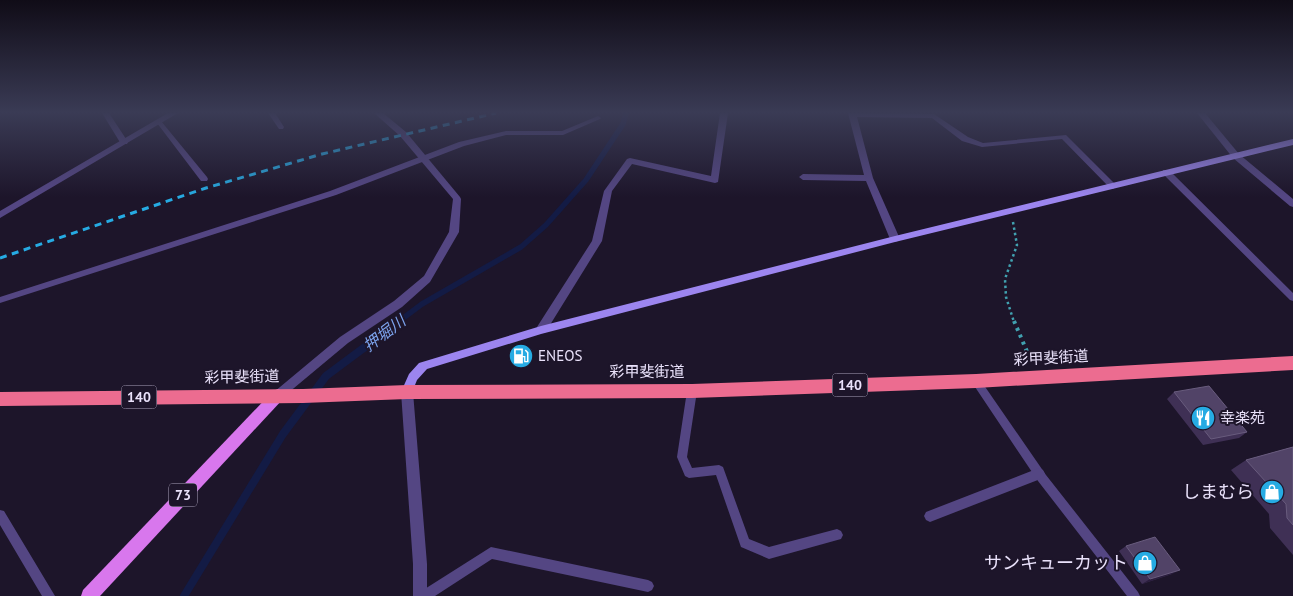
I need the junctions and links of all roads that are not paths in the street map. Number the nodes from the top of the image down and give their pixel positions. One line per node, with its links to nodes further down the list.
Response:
1 (174, 141): 17 (lane)
2 (408, 141): 13 (street)
3 (475, 141): 13 (lane)
4 (720, 141): 24 (street)
5 (859, 141): 16 (street)
6 (971, 141): 7 (lane)
7 (1025, 141)
8 (1068, 141): 18 (lane)
9 (1224, 141): 12 (street)
10 (124, 142): 20 (street)
11 (1293, 142): 12 (street)
12 (1236, 156): 14 (street); 19 (street)
13 (422, 160): 23 (lane); 29 (street)
14 (1166, 172): 18 (street); 22 (lane)
15 (803, 177): 16 (street)
16 (869, 178): 21 (street)
17 (204, 179)
18 (1113, 186): 21 (street)
19 (1293, 204)
20 (0, 215)
21 (895, 239): 24 (street)
22 (1293, 298)
23 (0, 300)
24 (541, 330): 28 (street)
25 (1293, 363): 26 (highway, 彩甲斐街道 / 140)
26 (976, 381): 27 (highway, 彩甲斐街道 / 140); 31 (lane)
27 (692, 391): 28 (highway, 彩甲斐街道 / 140); 34 (lane)
28 (407, 392): 29 (highway, 彩甲斐街道 / 140); 38 (street)
29 (278, 395): 30 (highway, 彩甲斐街道 / 140); 37 (main road, 73)
30 (0, 399)
31 (1039, 474): 33 (street); 39 (lane)
32 (0, 515): 36 (lane)
33 (930, 516)
34 (837, 535)
35 (648, 586): 38 (lane)
36 (49, 596)
37 (89, 596)
38 (422, 596)
39 (1134, 596)

